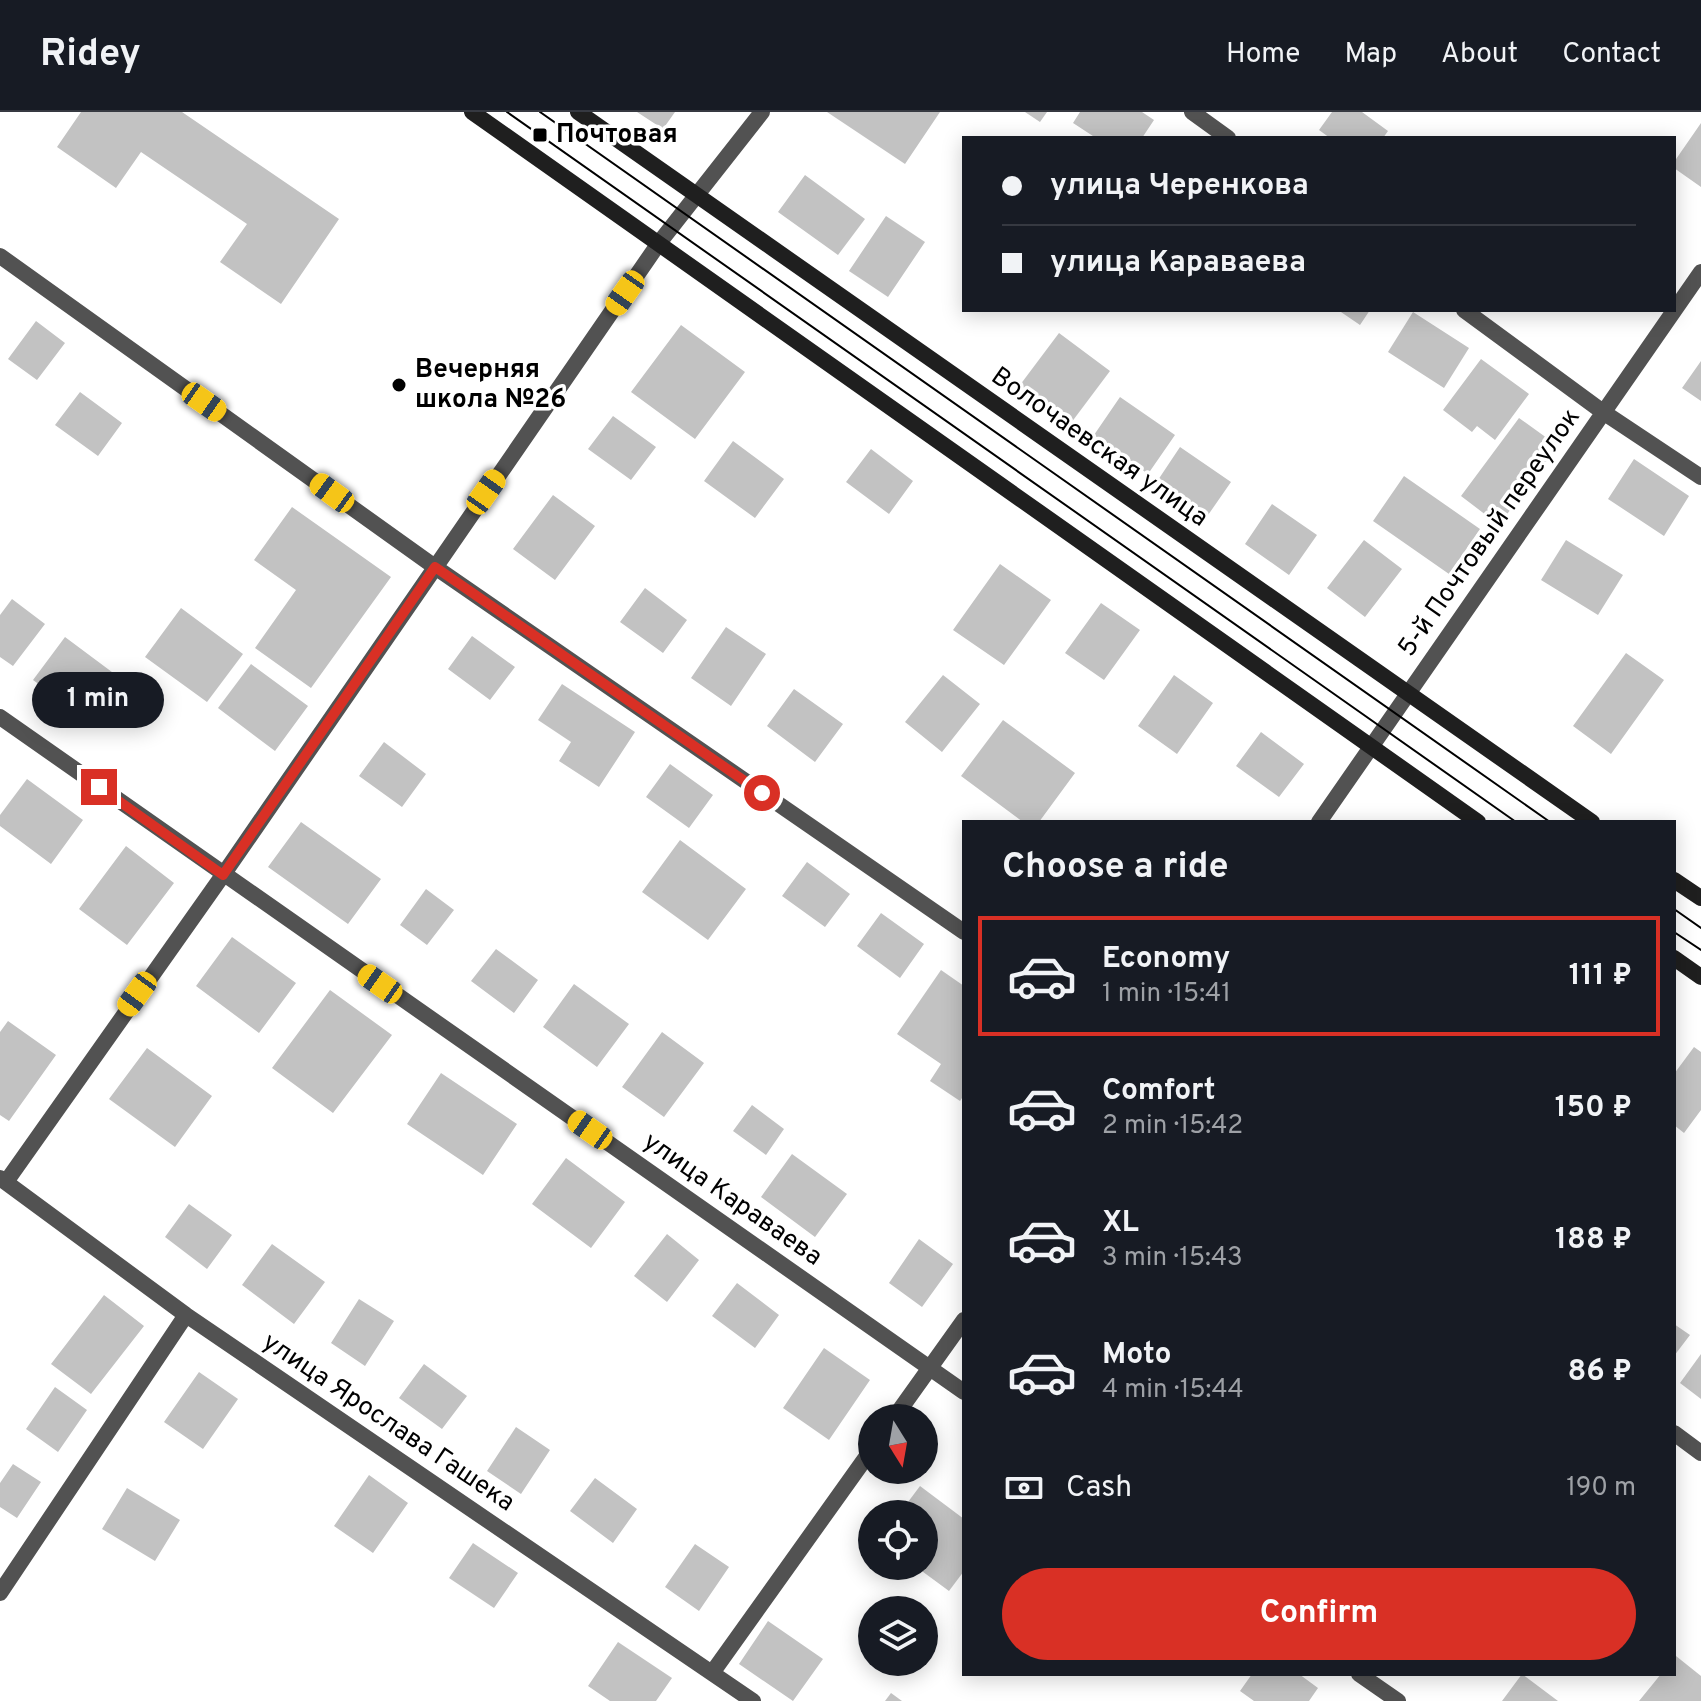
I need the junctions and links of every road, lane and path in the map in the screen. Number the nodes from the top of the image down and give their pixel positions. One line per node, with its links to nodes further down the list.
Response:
1 (472, 112): 7 (main road)
2 (578, 112): 6 (main road, Волочаевская улица)
3 (762, 112): 6 (street)
4 (1192, 112): 5 (street)
5 (1225, 136)
6 (697, 196): 7 (street); 16 (main road, Волочаевская улица)
7 (659, 243): 15 (street); 18 (main road)
8 (0, 256): 15 (street)
9 (1701, 272): 10 (street, 5-й Почтовый переулок)
10 (1676, 308)
11 (1467, 312): 13 (street)
12 (1673, 312): 13 (street, 5-й Почтовый переулок)
13 (1603, 412): 14 (street); 16 (street, 5-й Почтовый переулок)
14 (1701, 477)
15 (435, 567): 22 (street); 25 (street)
16 (1408, 694): 18 (street, 5-й Почтовый переулок); 21 (main road, Волочаевская улица)
17 (0, 717): 22 (street, улица Караваева)
18 (1371, 748): 19 (street, 5-й Почтовый переулок); 20 (main road)
19 (1320, 820)
20 (1475, 820)
21 (1589, 820)
22 (223, 875): 28 (street); 31 (street, улица Караваева)
23 (1676, 881): 24 (main road)
24 (1701, 898)
25 (962, 931)
26 (1676, 959): 27 (main road)
27 (1701, 977)
28 (3, 1180): 29 (street, улица Ярослава Гашека)
29 (186, 1315): 37 (street); 38 (street, улица Ярослава Гашека)
30 (962, 1323): 31 (street)
31 (930, 1367): 32 (street, улица Караваева); 33 (street)
32 (962, 1391)
33 (904, 1404)
34 (1676, 1434): 35 (street)
35 (1701, 1453)
36 (858, 1469): 38 (street)
37 (0, 1593)
38 (712, 1673): 40 (street, улица Ярослава Гашека)
39 (1362, 1676): 41 (street)
40 (753, 1701)
41 (1398, 1701)

